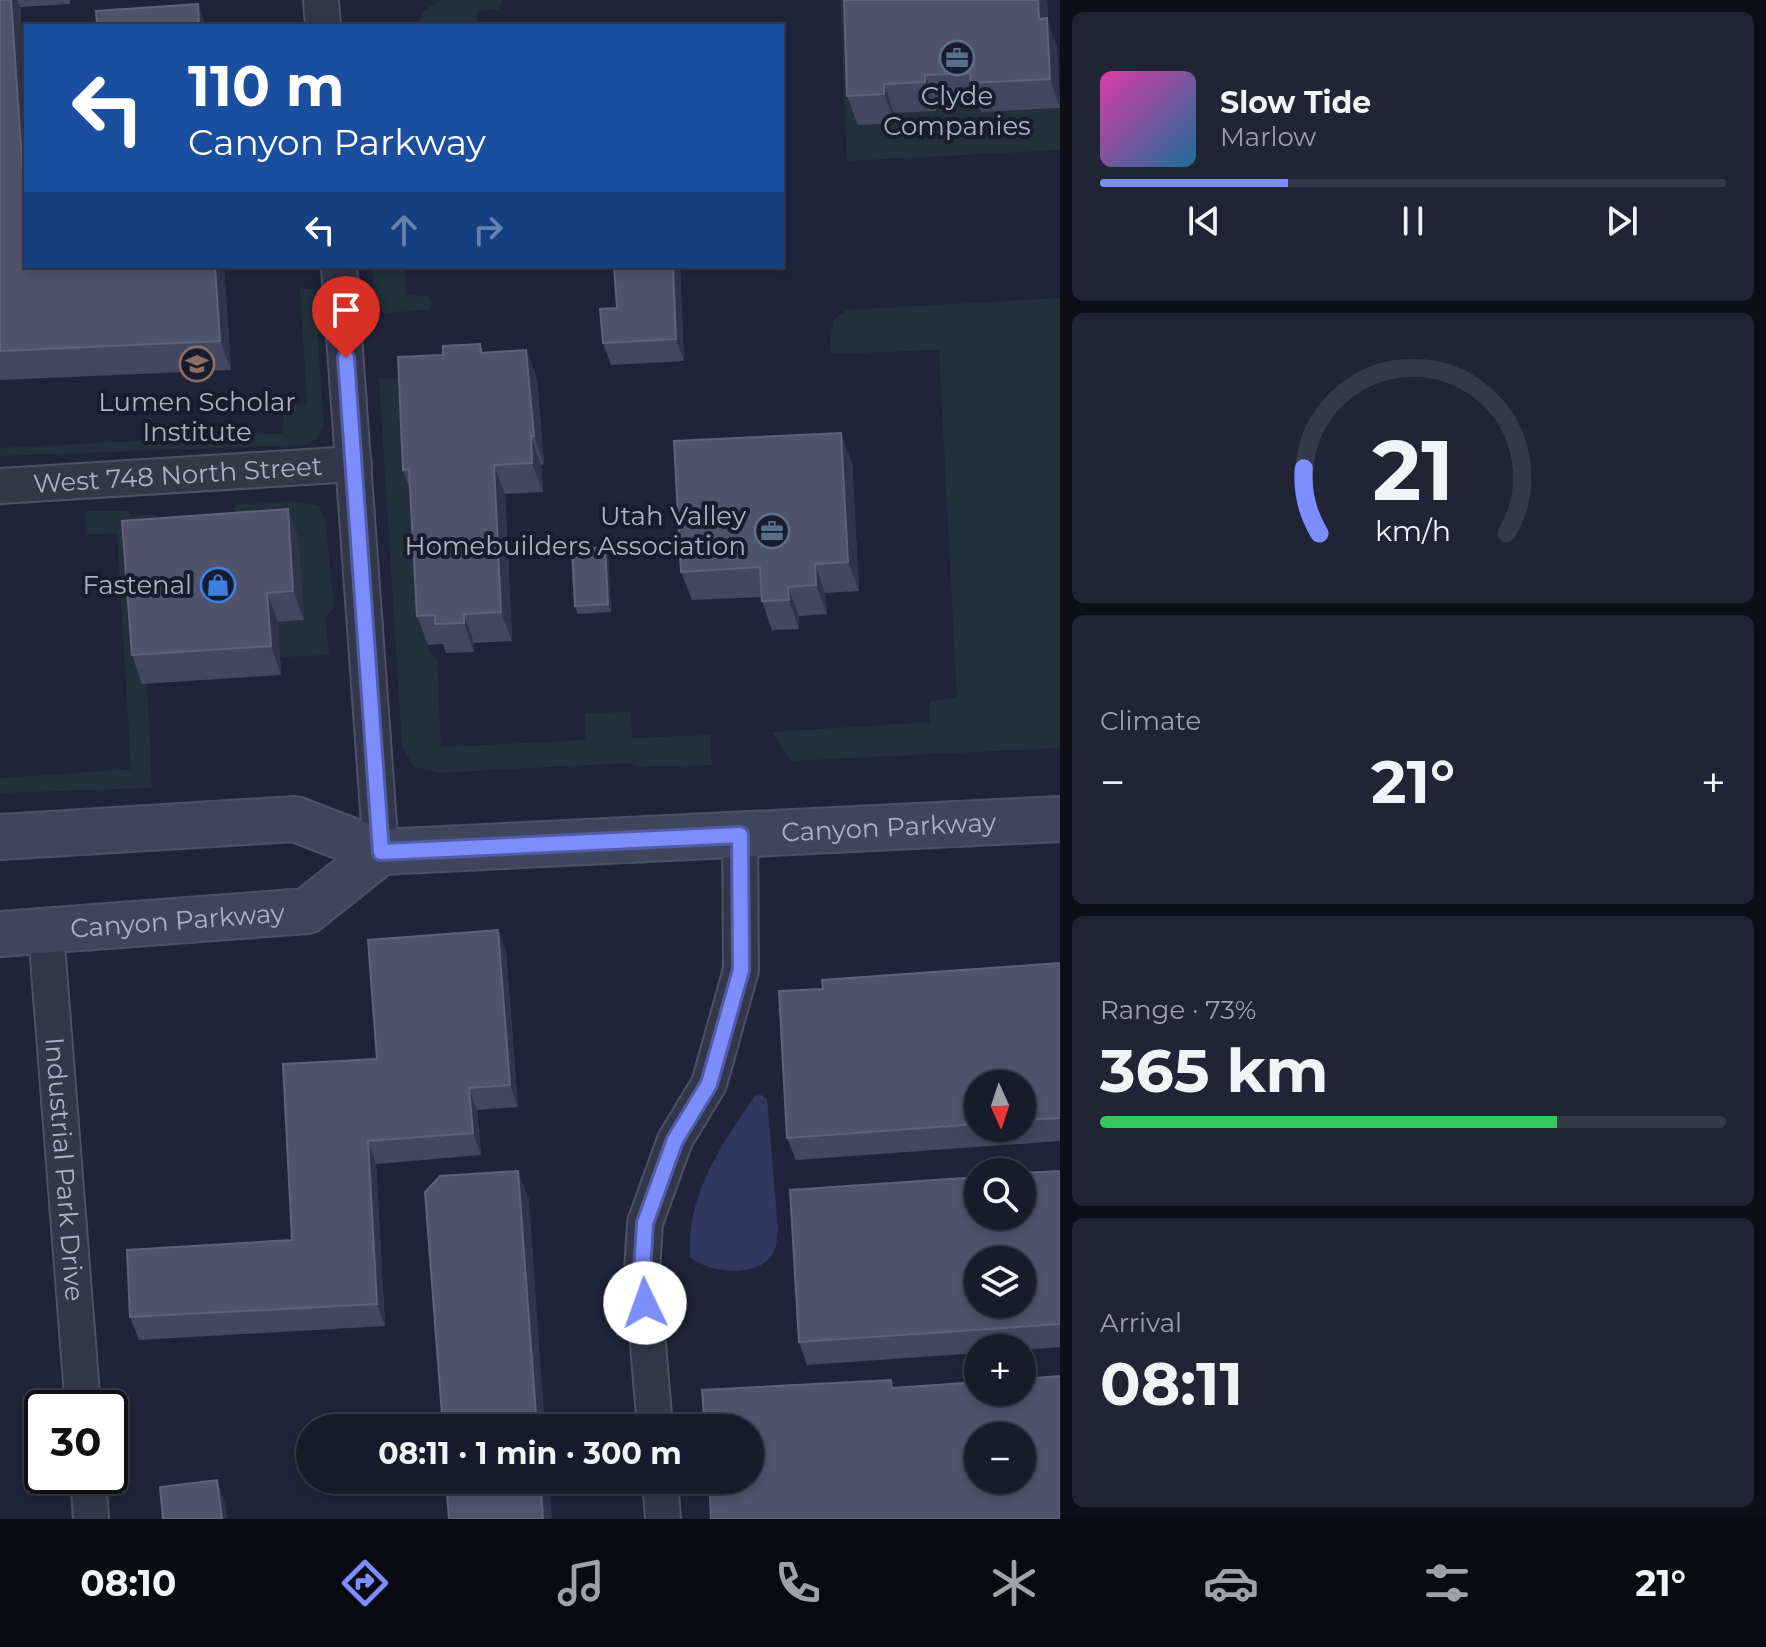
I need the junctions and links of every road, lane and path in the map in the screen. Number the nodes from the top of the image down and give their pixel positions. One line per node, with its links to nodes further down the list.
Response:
1 (321, 0): 2 (street)
2 (323, 24)
3 (339, 268): 4 (street)
4 (354, 464): 5 (street, West 748 North Street); 9 (street)
5 (0, 486)
6 (1060, 819): 7 (main road, Canyon Parkway)
7 (740, 835): 9 (main road, Canyon Parkway); 13 (street)
8 (0, 837): 9 (main road, Canyon Parkway)
9 (381, 852): 10 (main road, Canyon Parkway)
10 (46, 932): 11 (main road, Canyon Parkway); 12 (street, Industrial Park Drive)
11 (0, 934)
12 (82, 1390)
13 (654, 1414)
14 (89, 1494): 16 (street)
15 (661, 1494): 17 (street)
16 (91, 1519)
17 (663, 1519)

